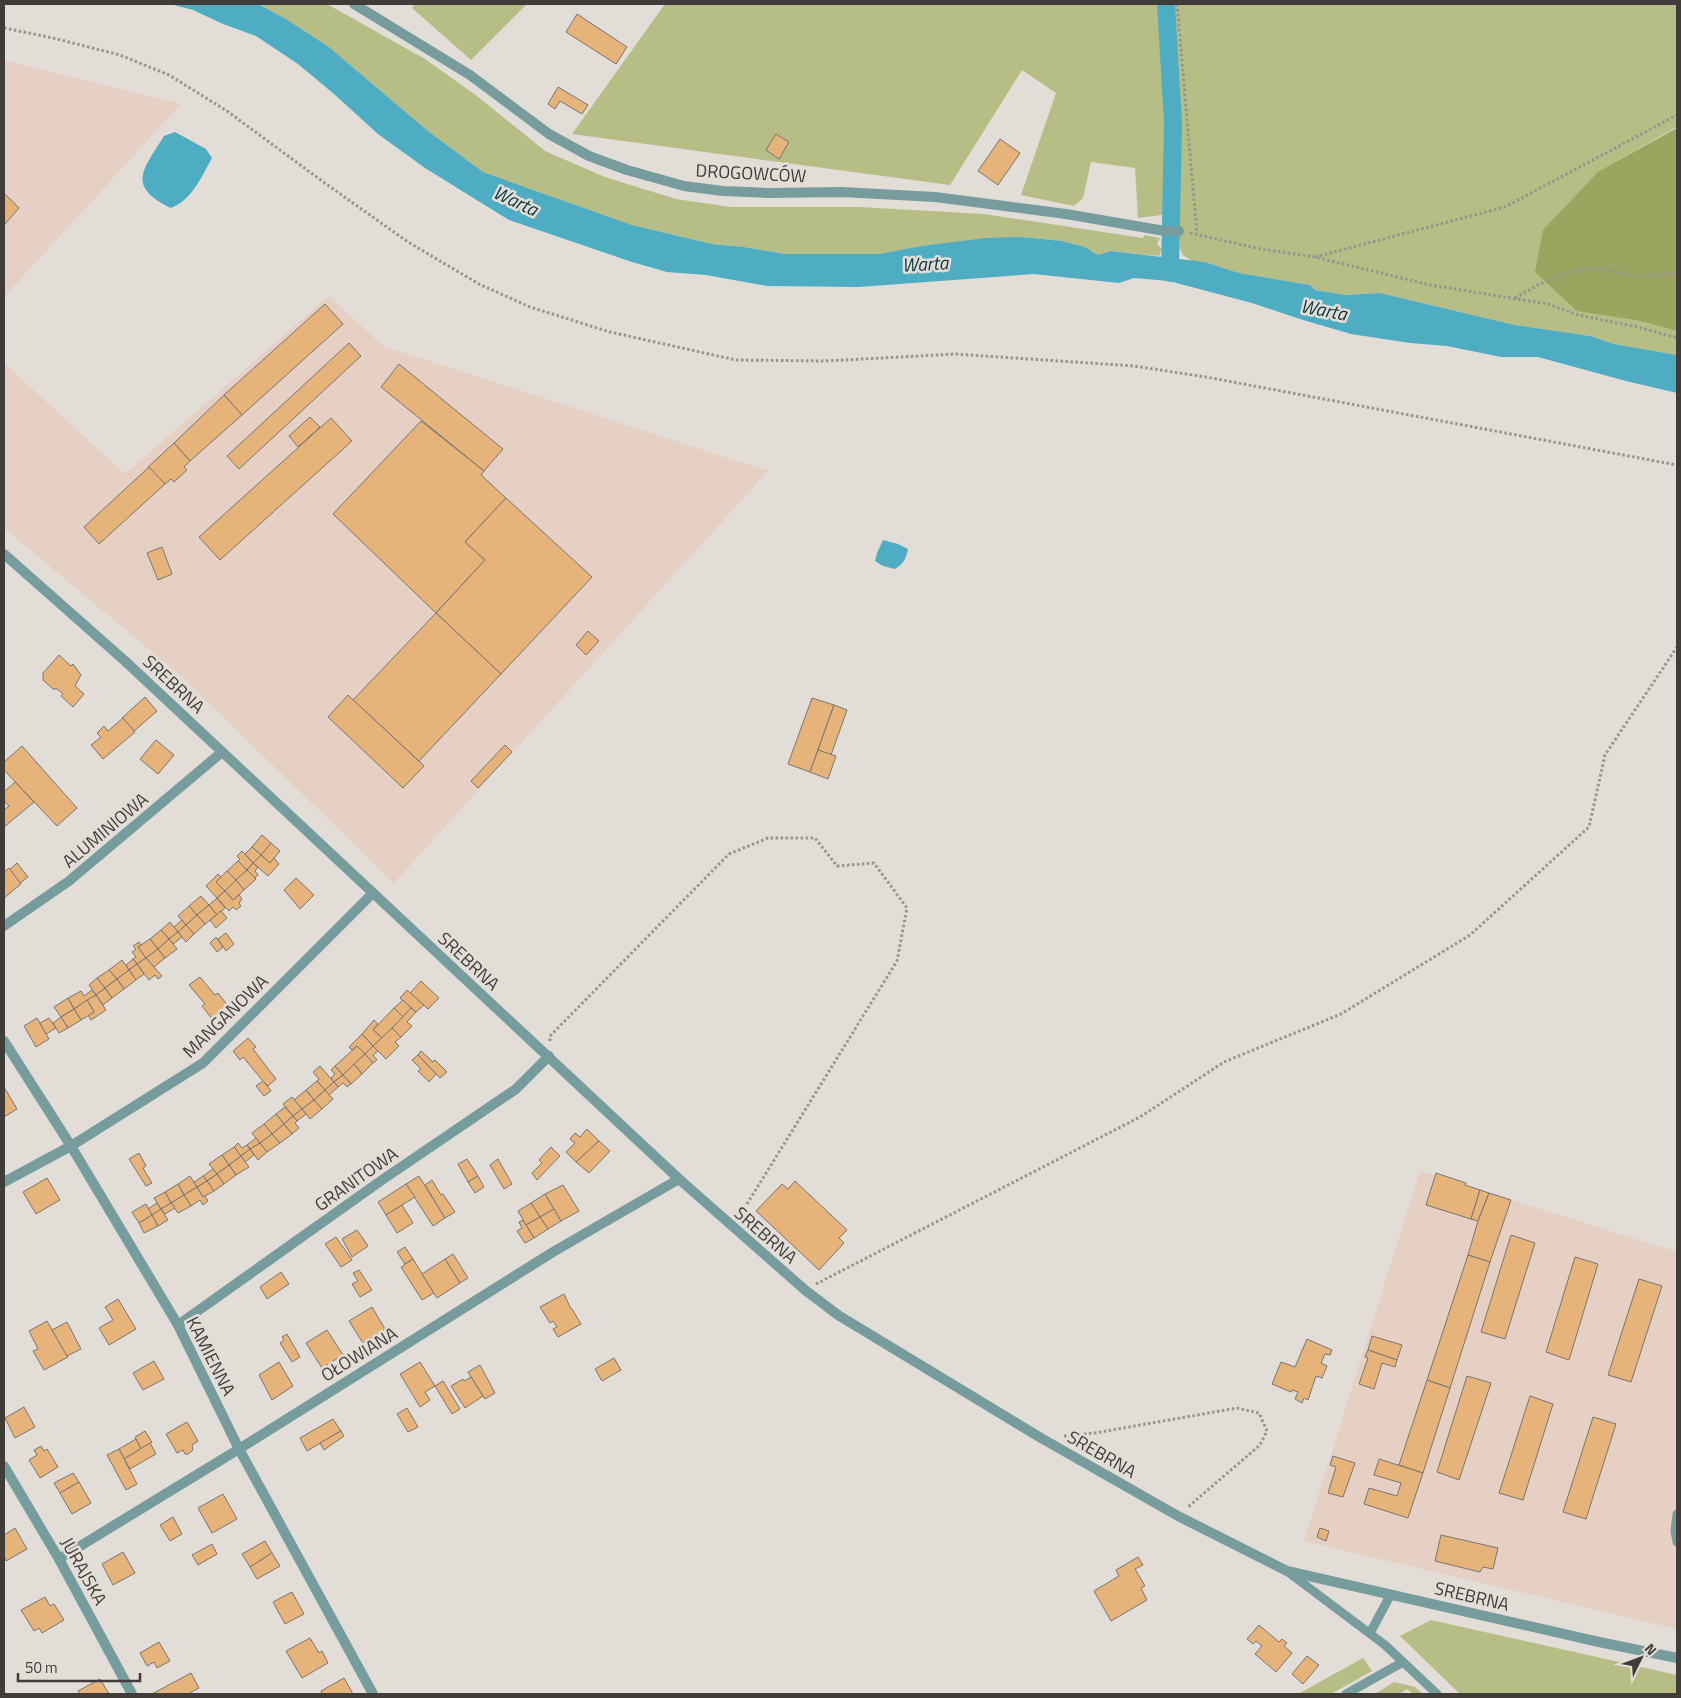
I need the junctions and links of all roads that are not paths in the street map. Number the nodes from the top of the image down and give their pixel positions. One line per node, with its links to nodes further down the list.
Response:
1 (354, 4): 2 (street, DROGOWCÓW)
2 (1179, 231)
3 (4, 554): 4 (street, SREBRNA)
4 (222, 752): 5 (street, SREBRNA); 6 (street, ALUMINIOWA)
5 (372, 894): 8 (street, SREBRNA); 9 (street, MANGANOWA)
6 (4, 926)
7 (4, 1041): 9 (street, KAMIENNA)
8 (549, 1056): 10 (street, SREBRNA); 12 (street, GRANITOWA)
9 (72, 1146): 11 (street, MANGANOWA); 12 (street, KAMIENNA)
10 (679, 1179): 13 (street, OŁOWIANA); 18 (street, SREBRNA)
11 (4, 1182)
12 (178, 1325): 13 (street, KAMIENNA)
13 (240, 1448): 17 (street, OŁOWIANA); 25 (street, KAMIENNA)
14 (4, 1466): 17 (street, JURAJSKA)
15 (1677, 1514): 16 (lane)
16 (1677, 1542)
17 (59, 1559): 24 (street, JURAJSKA)
18 (1287, 1571): 19 (street, SREBRNA); 20 (lane)
19 (1391, 1594): 20 (lane); 21 (street, SREBRNA)
20 (1370, 1634): 22 (lane)
21 (1677, 1658)
22 (1404, 1662): 23 (lane); 28 (lane)
23 (1360, 1687): 26 (lane); 27 (lane)
24 (132, 1694)
25 (373, 1694)
26 (1346, 1694)
27 (1353, 1694)
28 (1437, 1694)

